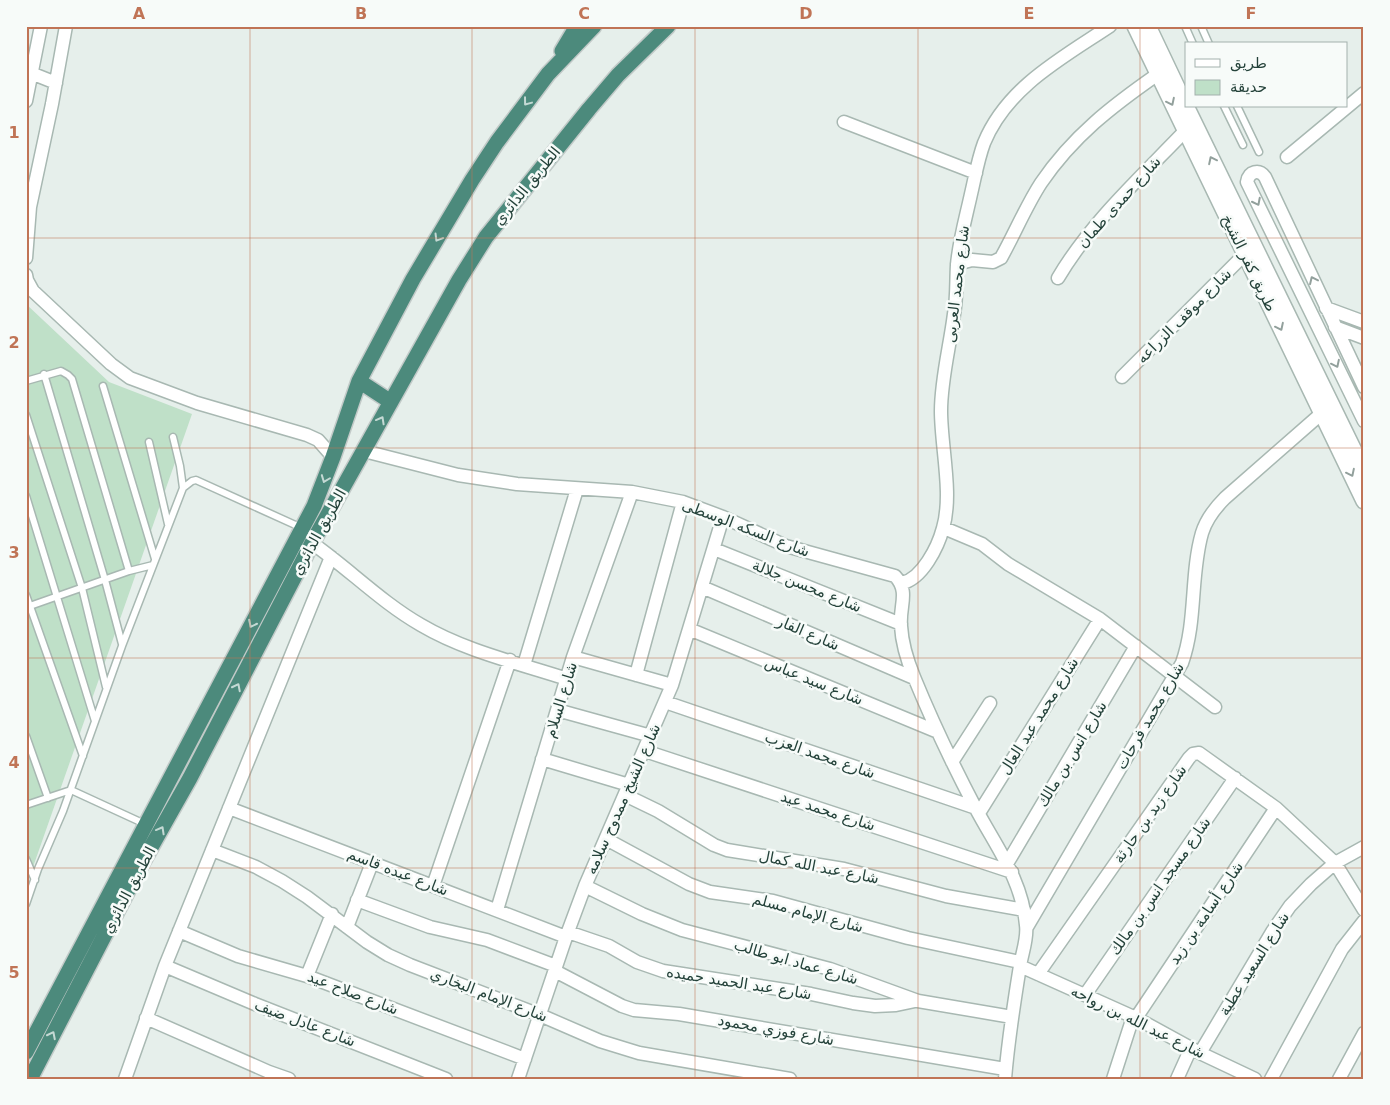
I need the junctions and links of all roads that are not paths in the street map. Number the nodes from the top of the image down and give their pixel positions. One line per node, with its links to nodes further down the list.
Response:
1 (41, 26): 13 (street)
2 (66, 26): 16 (street)
3 (576, 26): 14 (highway)
4 (594, 26): 14 (highway, الطريق الدائري)
5 (668, 26): 48 (highway, الطريق الدائري)
6 (1110, 26): 30 (street, شارع محمد العربى)
7 (1135, 26): 15 (street, طريق كفر الشيخ)
8 (1148, 26): 19 (street, طريق كفر الشيخ)
9 (1185, 26): 11 (lane)
10 (1201, 26): 12 (lane)
11 (1192, 42)
12 (1208, 42)
13 (29, 72): 16 (street); 18 (street)
14 (548, 74): 45 (highway, الطريق الدائري, one-way to 45)
15 (1158, 74): 26 (street, طريق كفر الشيخ, one-way to 26); 35 (street)
16 (56, 83): 31 (street)
17 (1364, 93): 20 (street)
18 (26, 101)
19 (1185, 104)
20 (1348, 106)
21 (1187, 108): 32 (street, طريق كفر الشيخ, one-way to 21)
22 (1225, 108): 27 (lane)
23 (1239, 108): 28 (lane)
24 (1346, 108): 29 (street)
25 (844, 122): 30 (street)
26 (1185, 130): 32 (street, طريق كفر الشيخ); 37 (street, شارع حمدى طمان)
27 (1243, 146)
28 (1259, 152)
29 (1287, 157)
30 (976, 173): 35 (street, شارع محمد العربى)
31 (28, 208): 34 (street)
32 (1243, 236): 33 (street, طريق كفر الشيخ); 56 (street, طريق كفر الشيخ)
33 (1245, 254): 43 (street, شارع موقف الزراعه); 49 (street, طريق كفر الشيخ, one-way to 49)
34 (26, 258)
35 (958, 264): 66 (street, شارع محمد العربى)
36 (26, 275): 55 (street)
37 (1058, 278)
38 (1326, 308): 39 (street); 40 (street); 51 (street, one-way to 51)
39 (1364, 322)
40 (1335, 327): 41 (street); 47 (street)
41 (1364, 338)
42 (44, 374): 44 (lane); 71 (lane); 72 (lane)
43 (1122, 377)
44 (27, 378)
45 (359, 380): 48 (highway); 55 (highway, الطريق الدائري)
46 (103, 386): 70 (lane)
47 (1364, 387)
48 (391, 402): 54 (highway, الطريق الدائري, one-way to 48)
49 (1322, 413): 61 (street, طريق كفر الشيخ, one-way to 61); 90 (street, شارع محمد فرحات)
50 (26, 415): 75 (lane)
51 (1364, 421)
52 (173, 437): 57 (lane)
53 (149, 442): 64 (lane)
54 (364, 451): 58 (street, شارع السكه الوسطى); 67 (highway, الطريق الدائري)
55 (333, 457): 65 (highway, الطريق الدائري, one-way to 65)
56 (1364, 471)
57 (183, 488): 64 (lane); 65 (lane)
58 (577, 489): 59 (street, شارع السكه الوسطى); 88 (street)
59 (632, 492): 62 (street, شارع السكه الوسطى); 86 (street, شارع السلام)
60 (26, 496): 77 (lane)
61 (1364, 501)
62 (683, 502): 63 (street, شارع السكه الوسطى); 89 (street)
63 (723, 517): 68 (street, شارع الشيخ ممدوح سلامه); 73 (street, شارع السكه الوسطى)
64 (168, 525): 70 (lane)
65 (302, 528): 78 (highway, الطريق الدائري)
66 (944, 528): 73 (street, شارع محمد العربى); 81 (street)
67 (312, 543): 69 (street); 79 (highway, الطريق الدائري)
68 (714, 549): 74 (street, شارع الشيخ ممدوح سلامه); 82 (street, شارع محسن جلالة)
69 (331, 557): 87 (street); 112 (street)
70 (154, 562): 71 (lane); 84 (lane)
71 (129, 571): 72 (lane)
72 (105, 580): 75 (lane); 84 (lane)
73 (902, 583): 82 (street)
74 (702, 587): 83 (street, شارع الشيخ ممدوح سلامه); 91 (street, شارع الفار)
75 (82, 588): 77 (lane); 94 (lane)
76 (26, 595): 80 (lane)
77 (57, 597): 80 (lane); 99 (lane)
78 (266, 597): 79 (highway); 115 (highway, الطريق الدائري, one-way to 115)
79 (280, 603): 156 (highway, الطريق الدائري, one-way to 79)
80 (28, 607): 104 (lane)
81 (1100, 619): 85 (street); 114 (street, شارع محمد عبد العال)
82 (900, 624): 91 (street)
83 (689, 629): 93 (street, شارع الشيخ ممدوح سلامه); 100 (street, شارع سيد عباس)
84 (122, 646): 94 (lane)
85 (1136, 646): 90 (street); 122 (street, شارع انس بن مالك)
86 (574, 657): 89 (street); 92 (street, شارع السلام)
87 (510, 660): 88 (street); 124 (street)
88 (524, 665): 92 (street)
89 (636, 675): 93 (street)
90 (1175, 676): 97 (street); 134 (street, شارع محمد فرحات)
91 (914, 678): 100 (street)
92 (567, 679): 98 (street, شارع السلام)
93 (672, 685): 95 (street, شارع الشيخ ممدوح سلامه)
94 (107, 688): 99 (lane)
95 (665, 702): 102 (street, شارع الشيخ ممدوح سلامه); 114 (street, شارع محمد العزب)
96 (990, 702): 106 (street)
97 (1215, 707)
98 (557, 710): 102 (street); 105 (street, شارع السلام)
99 (95, 722): 104 (lane)
100 (938, 732): 106 (street)
101 (26, 736): 110 (lane)
102 (651, 736): 103 (street, شارع الشيخ ممدوح سلامه)
103 (645, 750): 109 (street, شارع الشيخ ممدوح سلامه); 122 (street, شارع محمد عيد)
104 (83, 756): 108 (lane)
105 (542, 759): 109 (street, شارع عبد الله كمال); 128 (street, شارع السلام)
106 (952, 762): 114 (street)
107 (1234, 778): 113 (street, شارع زيد بن حارثة); 140 (street, شارع زيد بن حارثة); 142 (street, شارع مسجد انس بن مالك)
108 (71, 790): 110 (lane); 115 (lane); 123 (lane)
109 (627, 790): 116 (street, شارع الشيخ ممدوح سلامه); 129 (street, شارع عبد الله كمال)
110 (48, 798): 111 (lane)
111 (26, 805)
112 (229, 808): 118 (street); 120 (street, شارع عبده قاسم)
113 (1276, 808): 121 (street, شارع زيد بن حارثة); 146 (street, شارع أسامة بن زيد)
114 (977, 811): 122 (street)
115 (147, 825): 150 (highway, الطريق الدائري)
116 (606, 839): 125 (street, شارع الشيخ ممدوح سلامه); 137 (street, شارع الإمام مسلم)
117 (1364, 847): 121 (street, شارع السعيد عطية)
118 (212, 850): 131 (street, شارع الإمام البخاري); 135 (street)
119 (26, 859): 123 (lane)
120 (372, 863): 124 (street, شارع عبده قاسم); 126 (street)
121 (1334, 863): 130 (street, شارع زيد بن حارثة); 149 (street, شارع السعيد عطية)
122 (1010, 867): 129 (street)
123 (35, 880): 127 (lane)
124 (433, 886): 128 (street, شارع عبده قاسم)
125 (585, 886): 136 (street, شارع الشيخ ممدوح سلامه); 143 (street, شارع عماد ابو طالب)
126 (357, 900): 133 (street); 139 (street, شارع فوزي محمود)
127 (26, 904)
128 (497, 910): 136 (street, شارع عبده قاسم)
129 (1024, 910): 134 (street)
130 (1364, 910)
131 (332, 914): 133 (street, شارع الإمام البخاري); 141 (street)
132 (1364, 921): 163 (street)
133 (347, 927): 144 (street, شارع الإمام البخاري)
134 (1027, 927): 137 (street)
135 (179, 930): 138 (street); 141 (street, شارع صلاح عيد)
136 (567, 934): 139 (street, شارع الشيخ ممدوح سلامه); 143 (street, شارع عبد الحميد حميده)
137 (1020, 964): 140 (street, شارع عبد الله بن رواحه); 145 (street)
138 (165, 966): 147 (street); 158 (street, شارع عادل ضيف)
139 (556, 969): 144 (street, شارع الشيخ ممدوح سلامه); 152 (street, شارع فوزي محمود)
140 (1038, 974): 142 (street, شارع عبد الله بن رواحه)
141 (308, 976): 151 (street, شارع صلاح عيد)
142 (1085, 995): 146 (street, شارع عبد الله بن رواحه)
143 (918, 1001): 145 (street, شارع عماد ابو طالب)
144 (540, 1014): 151 (street, شارع الشيخ ممدوح سلامه); 159 (street, شارع الإمام البخاري)
145 (1012, 1017): 152 (street)
146 (1134, 1017): 149 (street, شارع عبد الله بن رواحه); 160 (street, شارع أسامة بن زيد)
147 (146, 1018): 154 (street); 157 (street)
148 (1364, 1033): 164 (street)
149 (1196, 1050): 153 (street, شارع عبد الله بن رواحه); 161 (street, شارع السعيد عطية)
150 (26, 1052)
151 (526, 1059): 155 (street, شارع الشيخ ممدوح سلامه)
152 (1005, 1074)
153 (1238, 1075): 162 (street, شارع عبد الله بن رواحه)
154 (128, 1078)
155 (520, 1078)
156 (30, 1079)
157 (289, 1079)
158 (446, 1079)
159 (790, 1079)
160 (1113, 1079)
161 (1177, 1079)
162 (1256, 1079)
163 (1272, 1079)
164 (1339, 1079)

